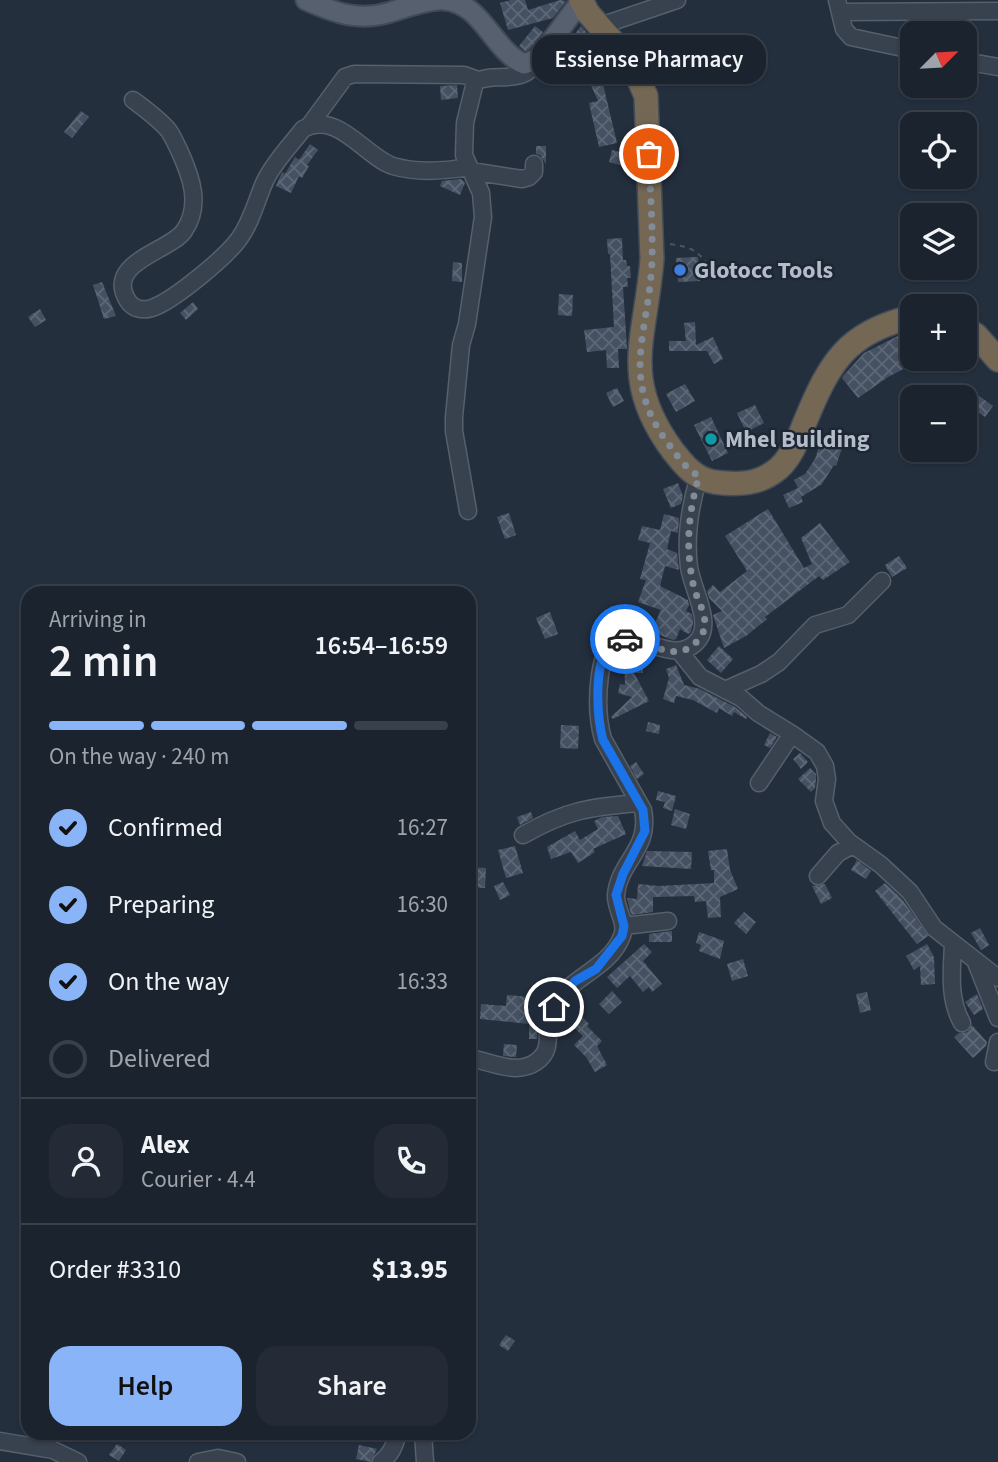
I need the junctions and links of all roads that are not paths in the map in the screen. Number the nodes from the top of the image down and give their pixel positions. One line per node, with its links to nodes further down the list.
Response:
1 (306, 0): 2 (main road)
2 (441, 0): 3 (main road)
3 (450, 0): 10 (main road)
4 (677, 0): 8 (street)
5 (581, 1): 8 (highway); 10 (main road)
6 (838, 6): 7 (street); 9 (street)
7 (998, 11)
8 (600, 26): 21 (highway)
9 (900, 47)
10 (538, 59): 13 (street)
11 (977, 63): 12 (street)
12 (998, 67)
13 (478, 80): 15 (street); 17 (street)
14 (133, 100): 15 (street)
15 (309, 126): 17 (street)
16 (534, 164): 17 (street)
17 (470, 169): 22 (street)
18 (900, 322): 21 (highway)
19 (977, 336): 20 (highway)
20 (998, 359)
21 (699, 476): 24 (street)
22 (468, 511)
23 (882, 581): 25 (street)
24 (680, 652): 25 (street); 28 (street)
25 (725, 690): 26 (street)
26 (792, 734): 27 (street); 30 (street)
27 (759, 783)
28 (639, 803): 29 (street); 33 (street)
29 (523, 835)
30 (853, 845): 31 (street); 34 (street)
31 (818, 876)
32 (667, 921): 33 (street)
33 (624, 926): 40 (street)
34 (953, 943): 35 (street); 38 (street)
35 (974, 957): 36 (street); 37 (street)
36 (998, 978)
37 (998, 1018)
38 (962, 1023)
39 (998, 1042): 41 (street)
40 (476, 1060)
41 (994, 1062)
42 (397, 1440): 48 (street)
43 (423, 1440): 49 (street)
44 (0, 1441): 45 (street)
45 (78, 1462)
46 (198, 1462): 47 (street)
47 (237, 1462)
48 (381, 1462)
49 (425, 1462)

